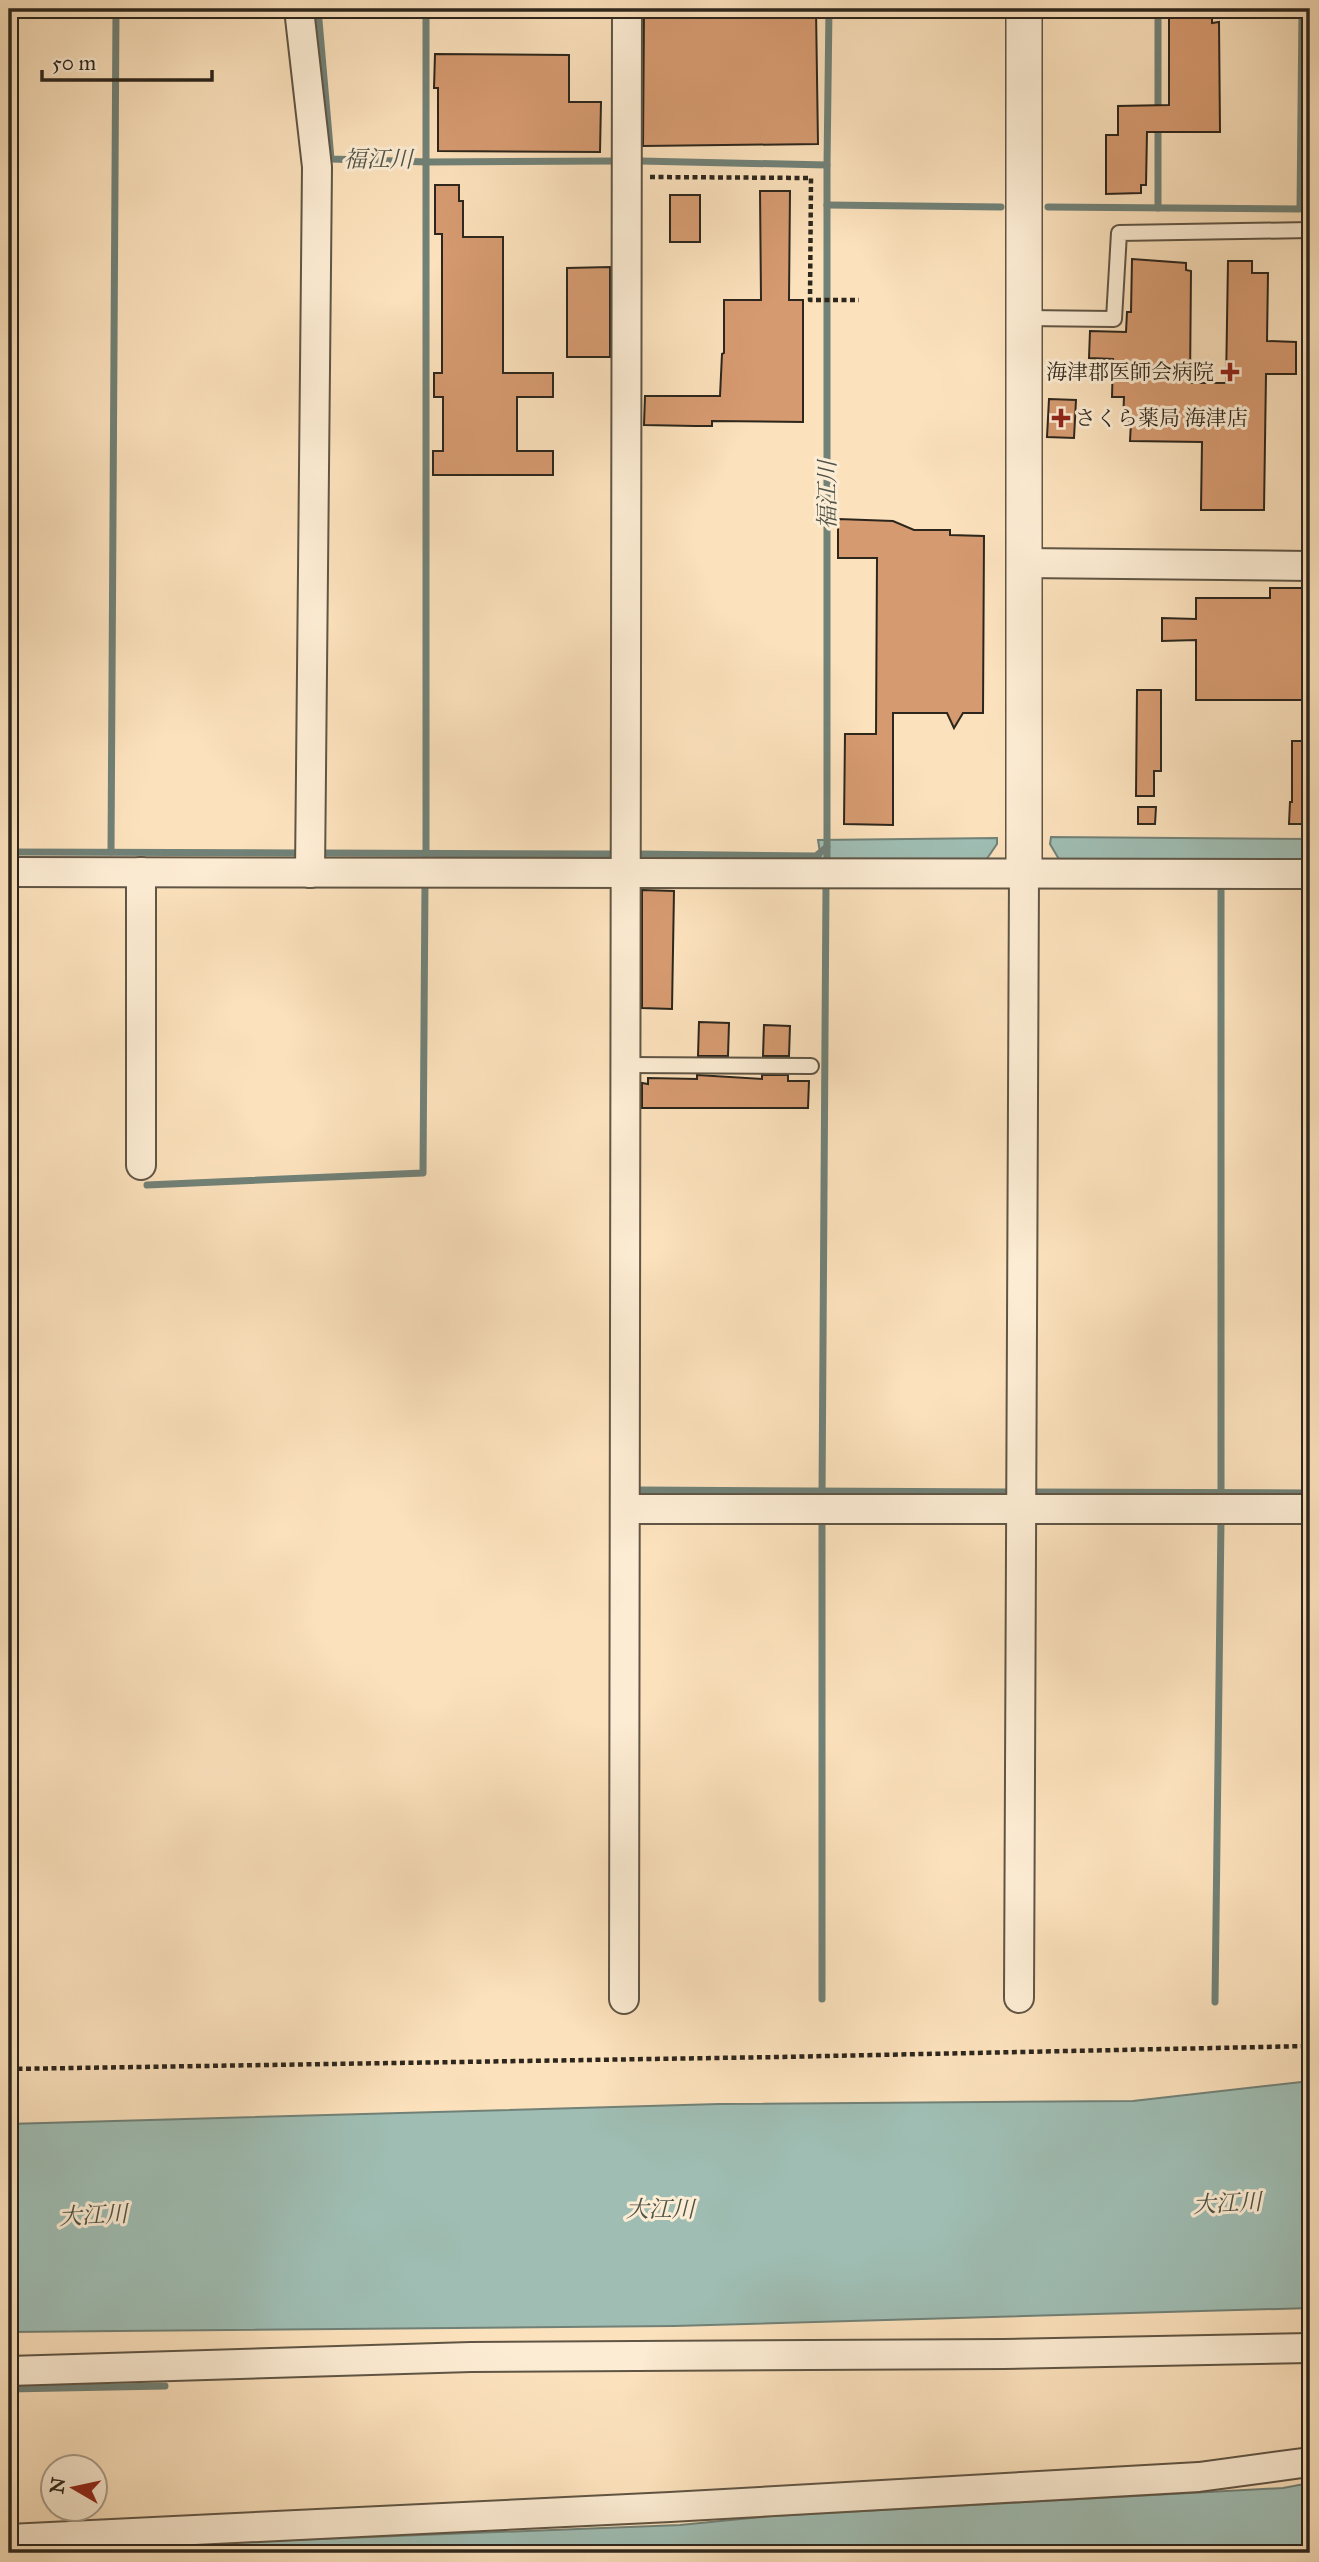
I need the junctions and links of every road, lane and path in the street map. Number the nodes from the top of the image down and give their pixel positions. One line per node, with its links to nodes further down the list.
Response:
1 (299, 9): 12 (street)
2 (627, 9): 4 (street)
3 (1024, 9): 7 (street)
4 (627, 176): 6 (path); 13 (street)
5 (1310, 230): 7 (lane)
6 (859, 300)
7 (1023, 318): 8 (street)
8 (1024, 563): 9 (street); 14 (street)
9 (1310, 566)
10 (9, 872): 11 (street)
11 (141, 872): 12 (street); 18 (street)
12 (310, 873): 13 (street)
13 (626, 873): 14 (street); 16 (street)
14 (1024, 873): 15 (street); 19 (street)
15 (1310, 874)
16 (625, 1065): 17 (lane); 20 (street)
17 (811, 1066)
18 (141, 1165)
19 (1020, 1508): 20 (street); 21 (street); 22 (street)
20 (625, 1509): 23 (street)
21 (1310, 1509)
22 (1019, 1998)
23 (624, 1999)
24 (1310, 2046): 25 (path)
25 (9, 2069)
26 (1310, 2348): 27 (street)
27 (9, 2371)
28 (1310, 2462): 29 (street)
29 (9, 2539)

